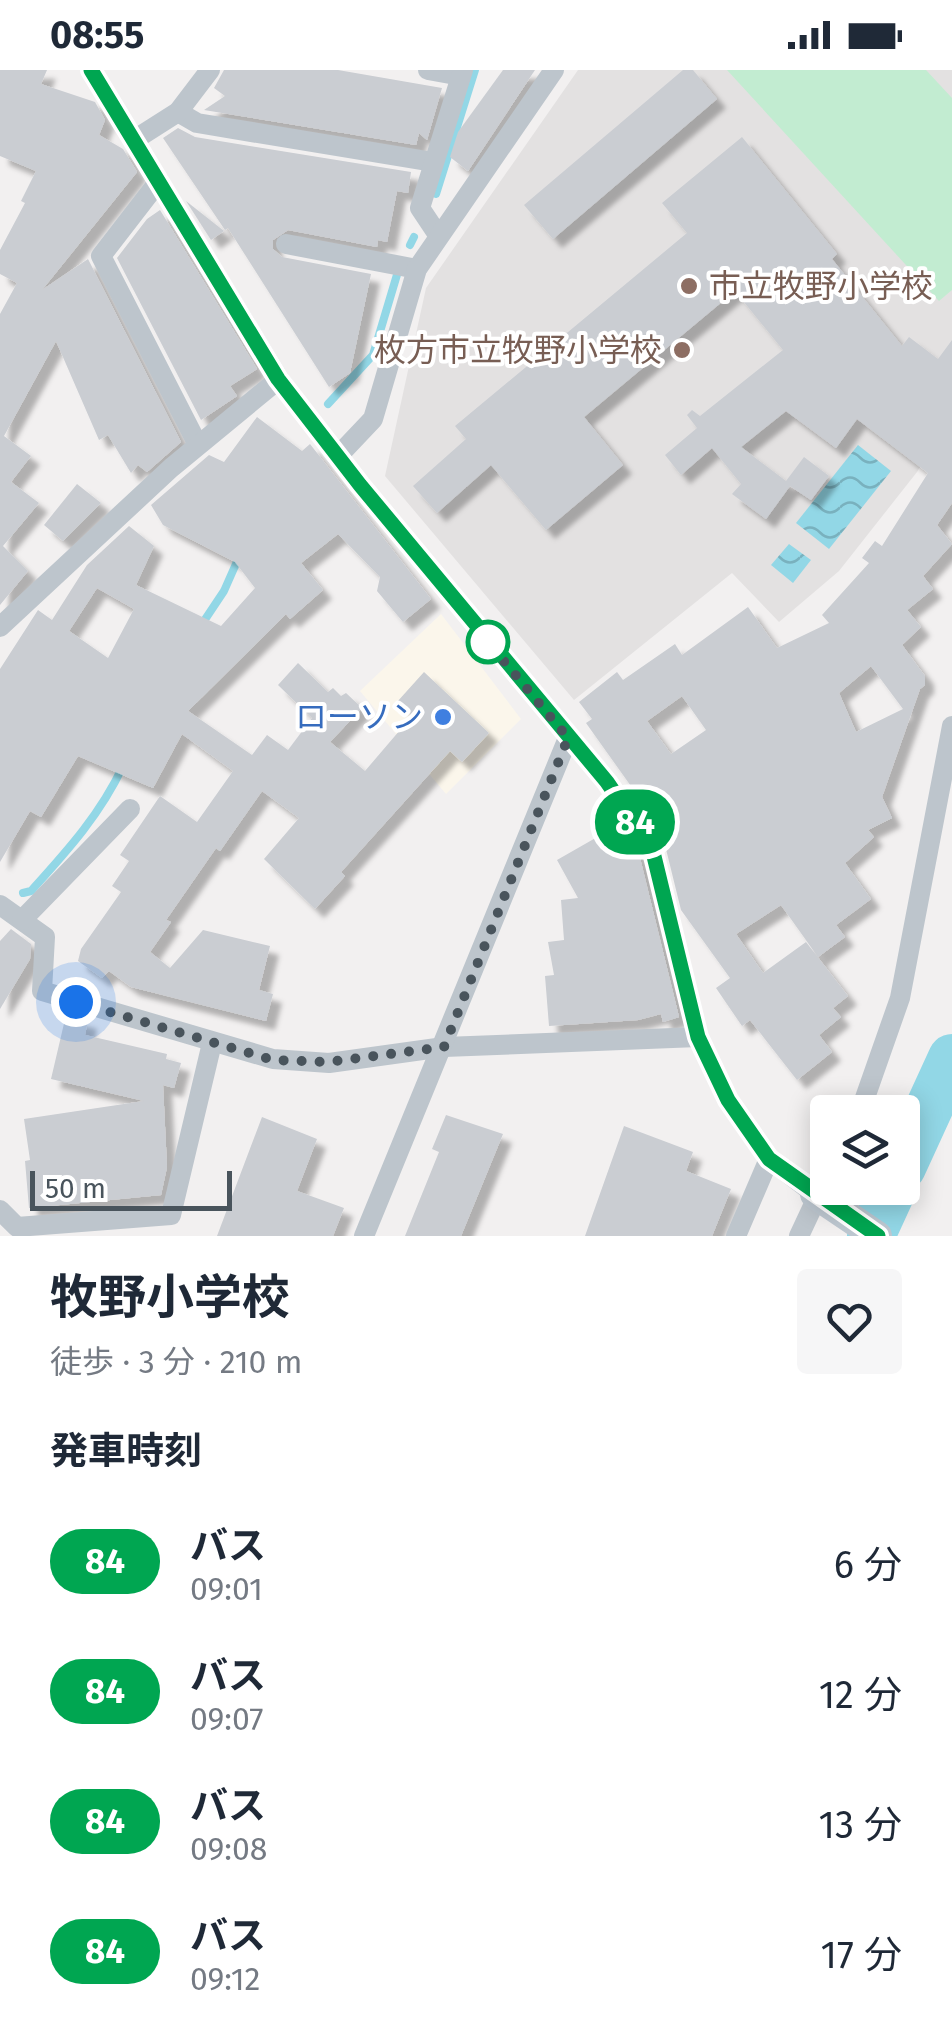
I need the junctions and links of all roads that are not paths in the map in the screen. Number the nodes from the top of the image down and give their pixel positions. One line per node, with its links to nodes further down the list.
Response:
1 (91, 70): 7 (street)
2 (210, 70): 6 (street)
3 (428, 70): 5 (street)
4 (554, 70): 10 (street)
5 (462, 73): 8 (street)
6 (178, 112): 7 (street); 8 (street)
7 (134, 140): 9 (street)
8 (433, 162): 10 (street)
9 (159, 181): 13 (street); 14 (street)
10 (438, 235): 12 (street)
11 (286, 244): 12 (street)
12 (417, 269): 15 (street)
13 (278, 379): 14 (street); 15 (street)
14 (198, 445): 16 (street)
15 (336, 457): 18 (street)
16 (0, 627)
17 (952, 726): 25 (street)
18 (568, 738): 22 (street); 24 (street)
19 (130, 809): 21 (street)
20 (0, 904): 21 (street)
21 (22, 920): 23 (street)
22 (698, 1037): 24 (street); 26 (street)
23 (212, 1042): 24 (street); 30 (street)
24 (444, 1047): 31 (street)
25 (866, 1095)
26 (769, 1159): 27 (street); 32 (street)
27 (810, 1178)
28 (812, 1205): 33 (street)
29 (845, 1205): 34 (street)
30 (0, 1210)
31 (364, 1236)
32 (736, 1236)
33 (798, 1236)
34 (878, 1236)

